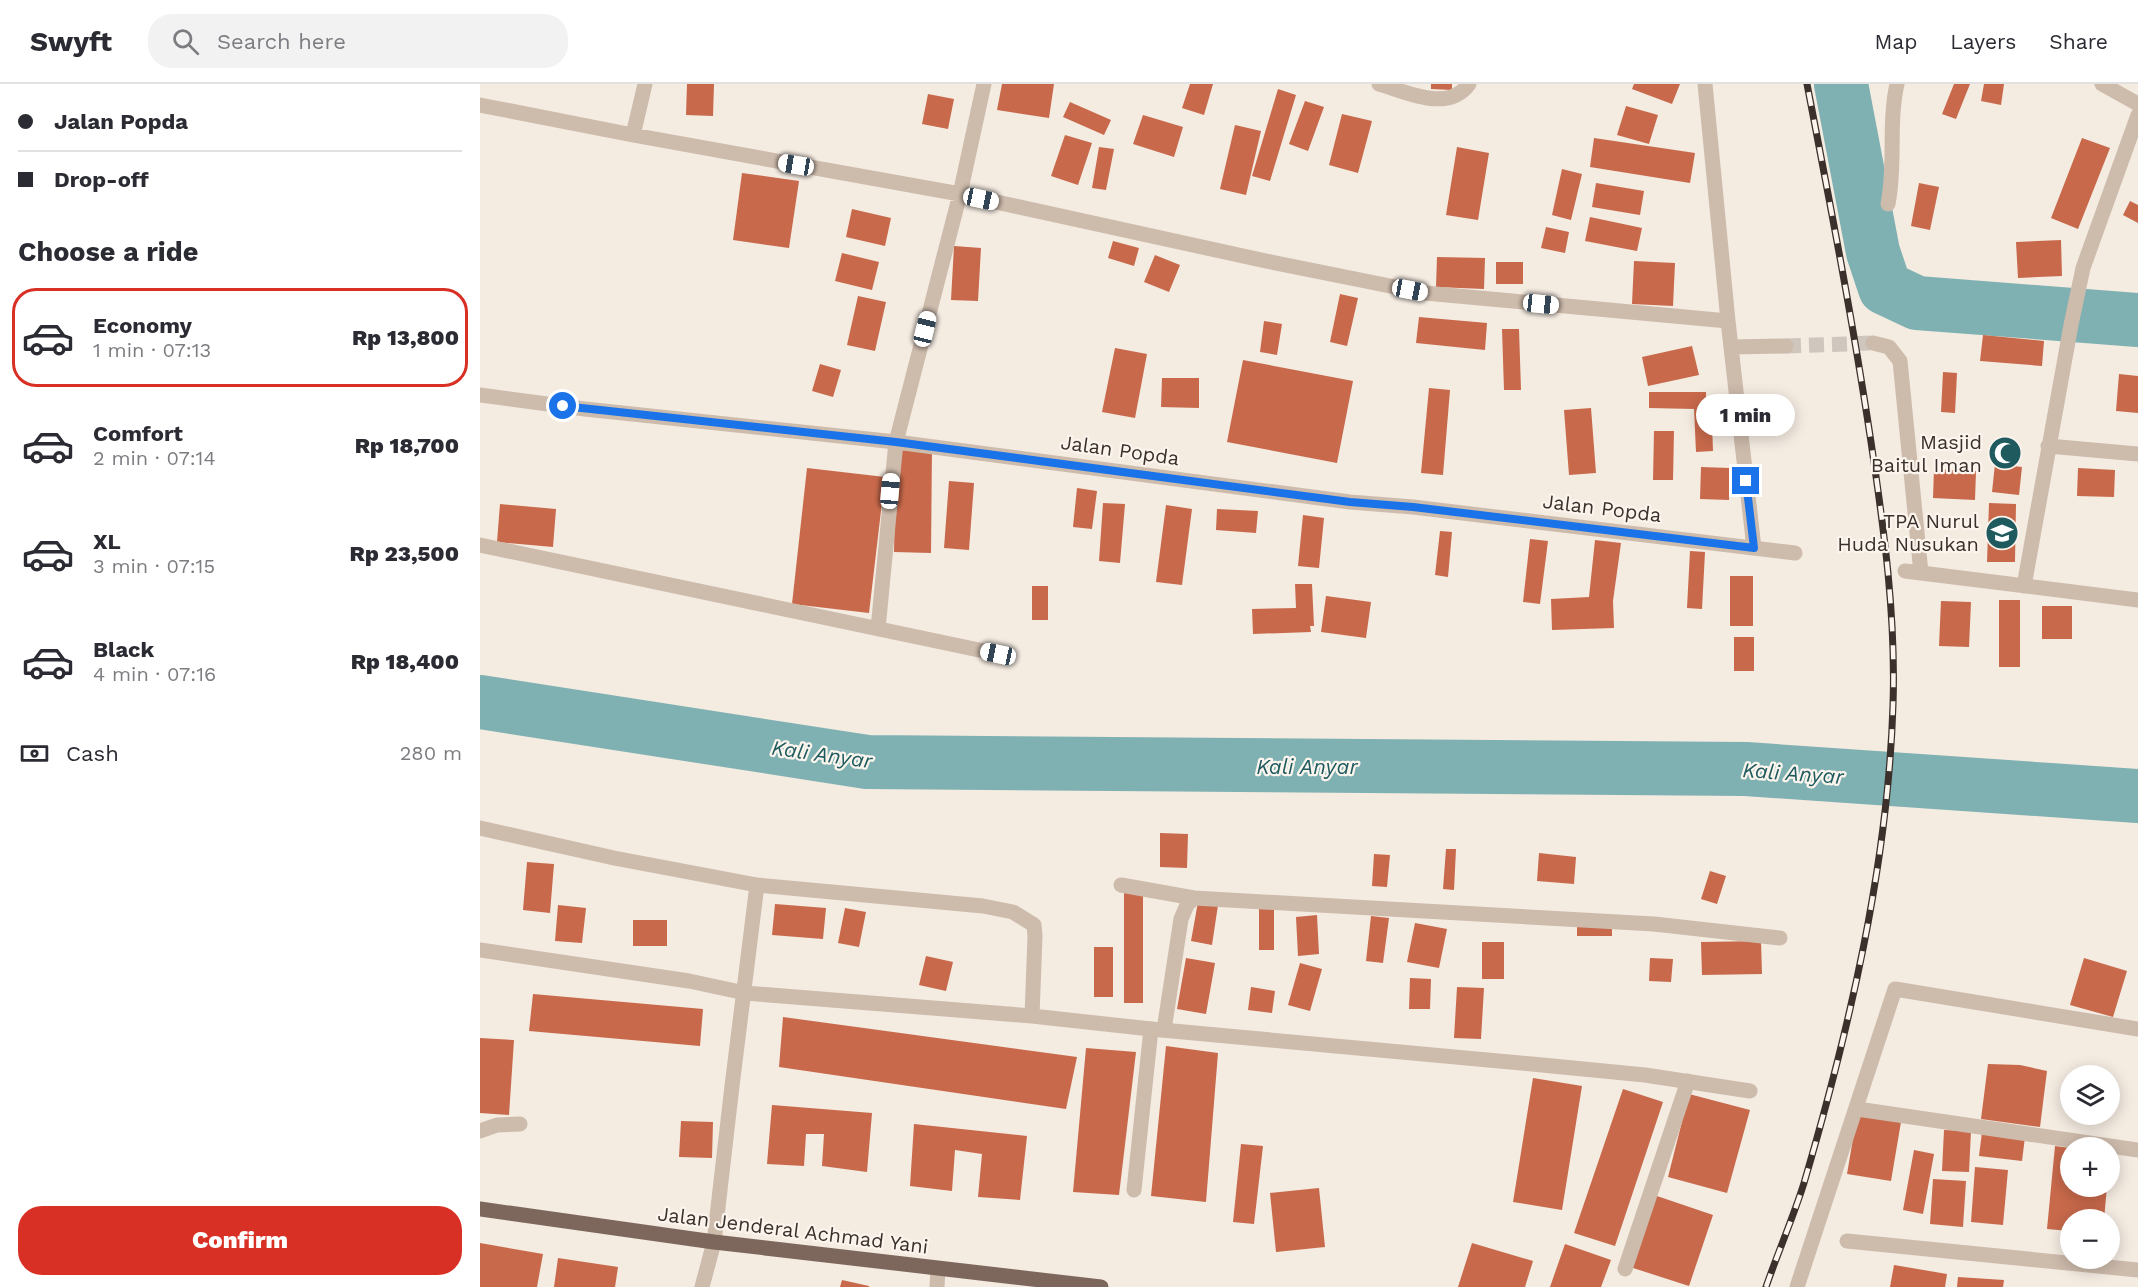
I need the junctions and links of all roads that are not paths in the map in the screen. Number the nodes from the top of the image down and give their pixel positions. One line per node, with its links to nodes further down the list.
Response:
1 (645, 84): 11 (street)
2 (984, 84): 12 (street)
3 (1379, 84): 4 (street)
4 (1469, 84)
5 (1705, 84): 14 (street)
6 (1897, 84): 13 (street)
7 (2102, 84): 8 (street)
8 (2138, 104)
9 (480, 105): 11 (street)
10 (2138, 116): 20 (street)
11 (633, 135): 12 (street)
12 (960, 194): 14 (street); 19 (street)
13 (1888, 204)
14 (1728, 321): 16 (street)
15 (1873, 343): 26 (street)
16 (1731, 346): 17 (street); 23 (street)
17 (1786, 346)
18 (480, 395): 19 (street, Jalan Popda)
19 (896, 442): 23 (street, Jalan Popda); 29 (street)
20 (2048, 446): 21 (street); 27 (street)
21 (2138, 454)
22 (480, 545): 29 (street)
23 (1754, 548): 24 (street, Jalan Popda)
24 (1795, 553)
25 (1905, 571): 26 (street)
26 (1922, 573): 27 (street)
27 (2024, 586): 28 (street)
28 (2138, 600)
29 (878, 629): 30 (street)
30 (998, 654)
31 (480, 828): 32 (street)
32 (758, 885): 37 (street); 38 (street)
33 (1121, 885): 34 (street)
34 (1194, 898): 35 (street); 40 (street)
35 (1780, 938)
36 (480, 950): 37 (street)
37 (744, 993): 38 (street); 50 (street)
38 (1032, 1016): 40 (street)
39 (2138, 1029): 43 (street)
40 (1158, 1030): 41 (street); 47 (street)
41 (1688, 1081): 42 (street); 52 (street)
42 (1750, 1091)
43 (1857, 1109): 46 (street); 58 (street)
44 (520, 1124): 45 (street)
45 (480, 1131)
46 (2138, 1150)
47 (1134, 1190)
48 (480, 1209): 50 (main road, Jalan Jenderal Achmad Yani)
49 (1847, 1240): 53 (street)
50 (714, 1242): 51 (main road, Jalan Jenderal Achmad Yani); 55 (street)
51 (938, 1269): 54 (main road, Jalan Jenderal Achmad Yani); 56 (street)
52 (1625, 1269)
53 (2138, 1270)
54 (1056, 1285): 57 (main road, Jalan Jenderal Achmad Yani)
55 (702, 1287)
56 (937, 1287)
57 (1098, 1287)
58 (1797, 1287)

